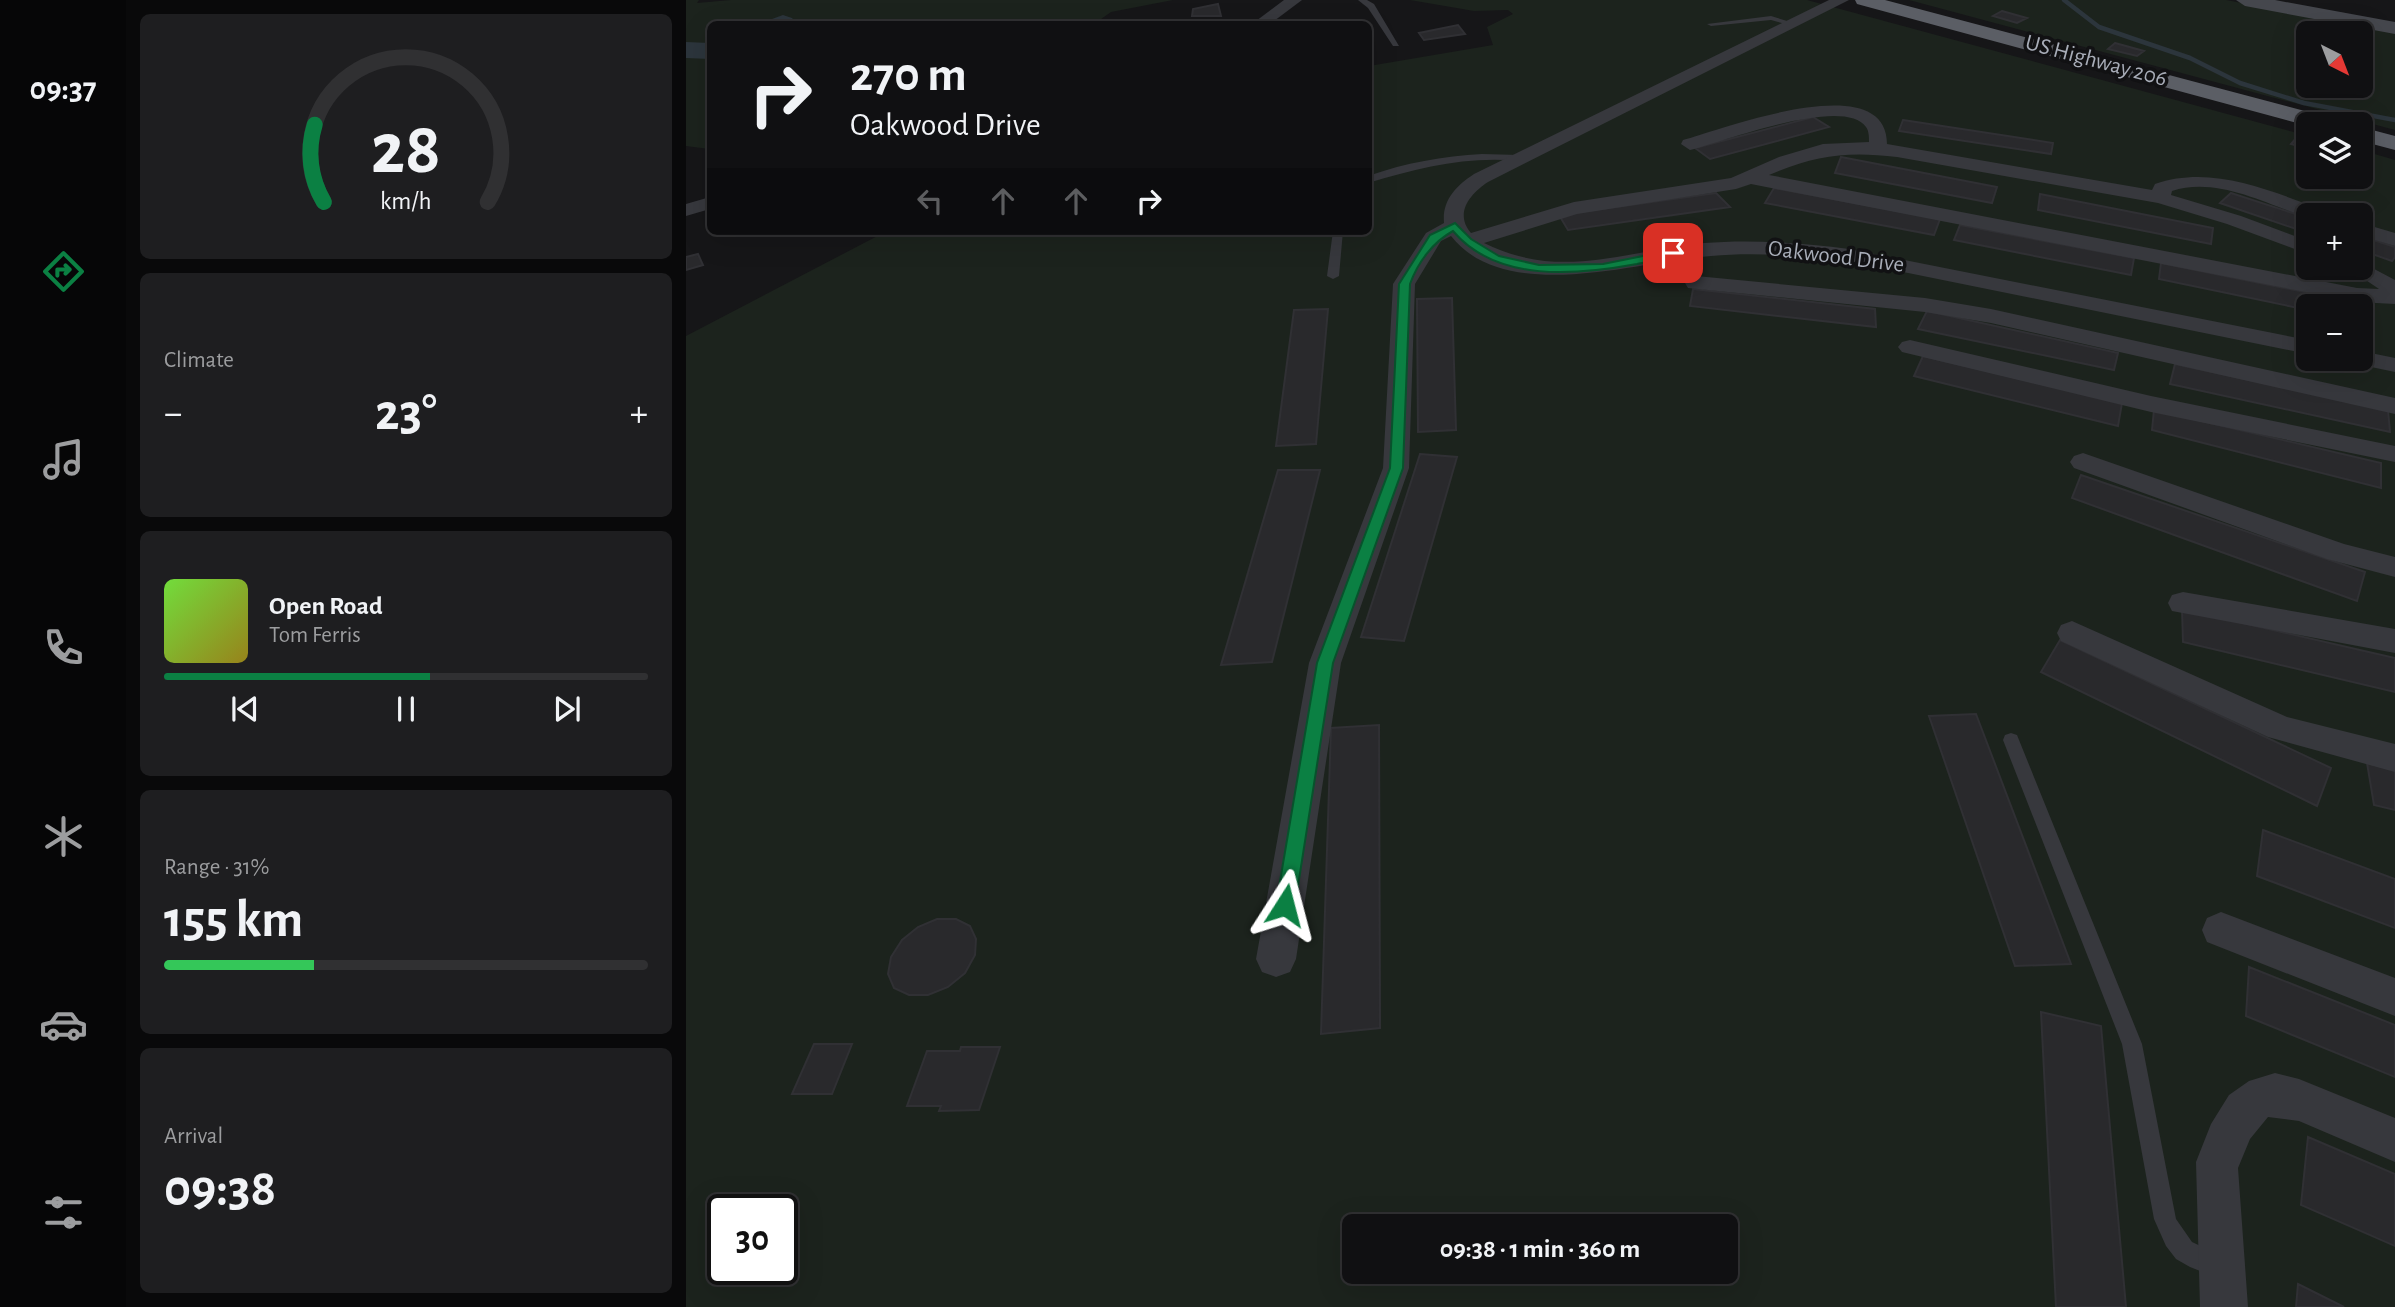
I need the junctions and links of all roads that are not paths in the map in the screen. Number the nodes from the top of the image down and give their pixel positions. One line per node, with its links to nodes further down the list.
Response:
1 (1294, 0): 6 (street)
2 (1363, 0): 10 (lane)
3 (1841, 0): 8 (street)
4 (1864, 0): 11 (highway, US Highway 206)
5 (2245, 0): 9 (main road)
6 (1264, 21)
7 (1711, 24): 8 (lane)
8 (1793, 24): 17 (street)
9 (2395, 28)
10 (1396, 44)
11 (2296, 116)
12 (2373, 137): 13 (highway)
13 (2395, 143)
14 (1690, 144): 16 (street)
15 (1844, 148): 16 (street); 18 (street); 24 (street)
16 (1878, 148): 20 (street)
17 (1519, 158): 19 (lane); 25 (street)
18 (1752, 178): 25 (street); 35 (street)
19 (1372, 179)
20 (2161, 198): 22 (street); 24 (street)
21 (707, 204): 23 (street)
22 (2296, 207)
23 (686, 210)
24 (2234, 220): 29 (street)
25 (1461, 233): 30 (street, Oakwood Drive); 50 (street)
26 (2373, 233): 28 (street)
27 (1338, 235): 31 (lane)
28 (2395, 240)
29 (2296, 243)
30 (1826, 251): 34 (street); 36 (street, Oakwood Drive)
31 (1334, 276)
32 (2373, 276): 35 (street)
33 (1696, 283): 34 (street)
34 (1821, 294): 40 (street)
35 (2395, 295)
36 (2296, 345)
37 (1910, 347): 41 (street)
38 (2373, 360): 39 (street)
39 (2395, 365)
40 (2395, 406)
41 (2395, 454)
42 (2083, 462): 43 (street)
43 (2395, 567)
44 (2183, 603): 46 (street)
45 (2072, 633): 48 (street)
46 (2395, 641)
47 (2011, 740): 53 (lane)
48 (2395, 758)
49 (2221, 930): 51 (street)
50 (1276, 959)
51 (2395, 998)
52 (2395, 1140): 53 (street)
53 (2222, 1287)

